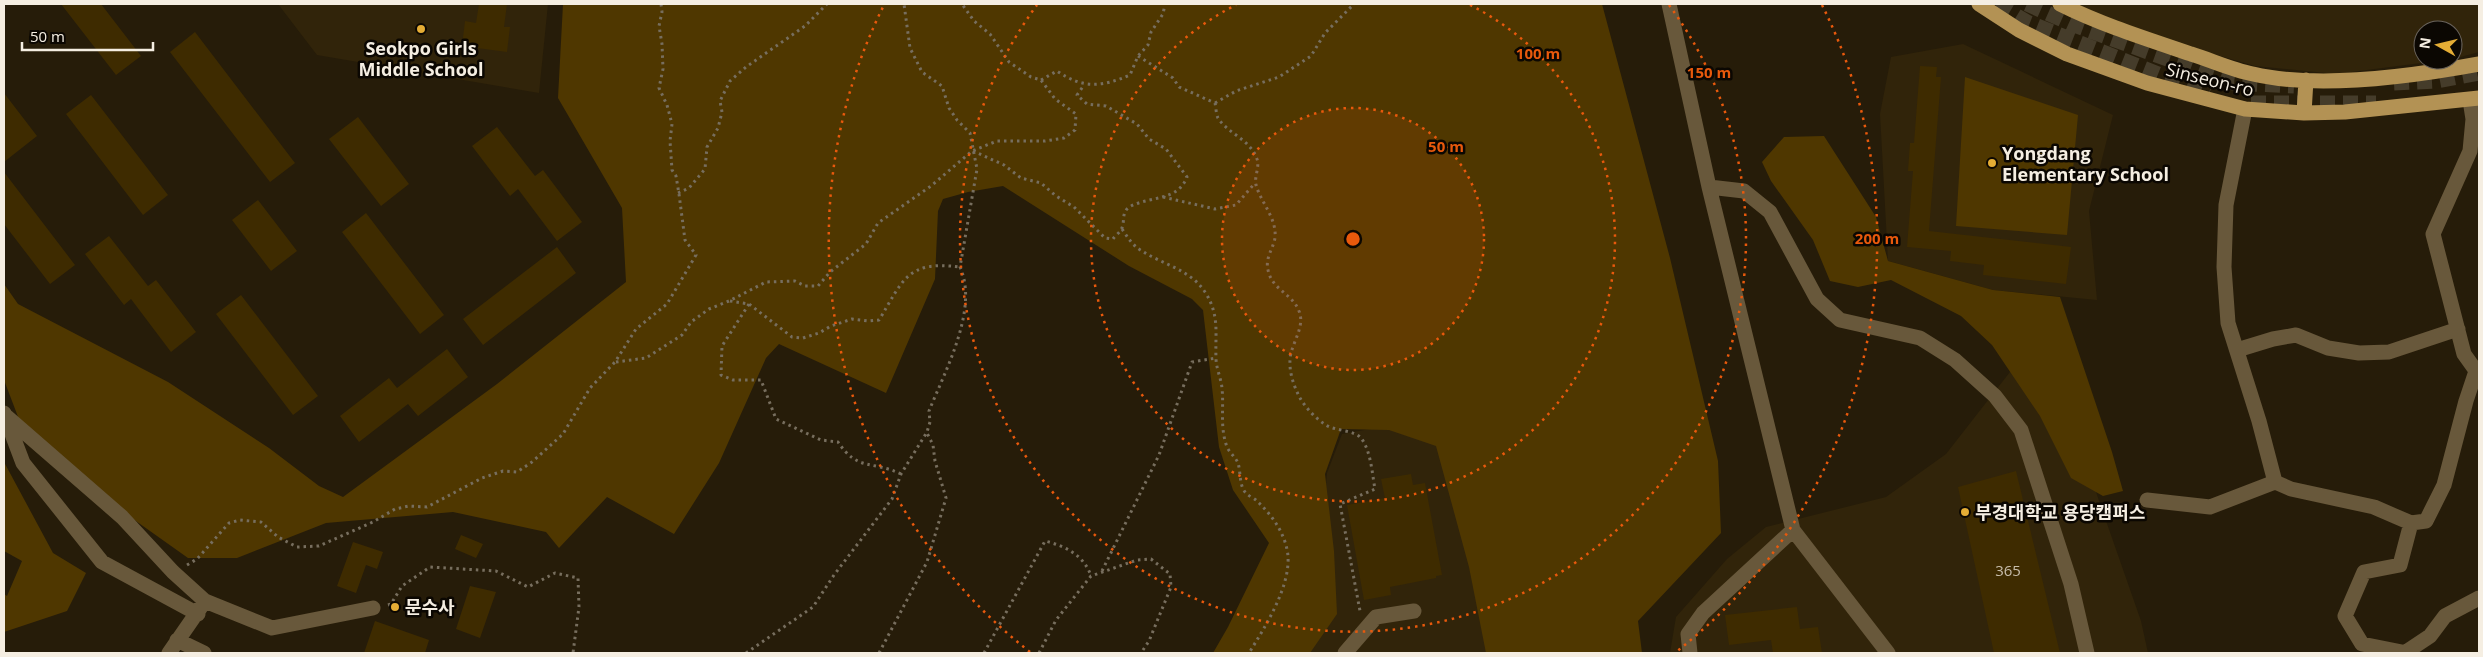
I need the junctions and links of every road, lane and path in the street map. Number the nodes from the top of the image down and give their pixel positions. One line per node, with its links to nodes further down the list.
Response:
1 (661, 4): 22 (path)
2 (827, 4): 22 (path)
3 (904, 4): 19 (path)
4 (962, 4): 12 (path)
5 (1165, 4): 10 (path)
6 (1354, 4): 16 (path)
7 (1669, 4): 21 (street)
8 (1979, 4): 17 (main road, Sinseon-ro)
9 (2060, 4): 13 (main road, Sinseon-ro)
10 (1138, 56): 14 (path); 16 (path)
11 (2479, 64): 13 (main road, Sinseon-ro)
12 (1041, 80): 14 (path); 19 (path)
13 (2306, 80): 18 (main road)
14 (1084, 85): 23 (path)
15 (2474, 99): 18 (main road, Sinseon-ro); 28 (street)
16 (1215, 103): 20 (path)
17 (2245, 109): 18 (main road, Sinseon-ro); 29 (street)
18 (2304, 113)
19 (972, 151): 24 (path); 25 (path); 26 (path)
20 (1255, 183): 23 (path); 48 (path)
21 (1709, 187): 39 (street); 62 (street)
22 (678, 193): 31 (path)
23 (1162, 196): 24 (path)
24 (1122, 229): 30 (path)
25 (960, 267): 27 (path); 34 (path)
26 (729, 301): 27 (path); 31 (path)
27 (748, 304): 35 (path)
28 (2458, 329): 29 (street); 32 (street)
29 (2237, 350): 36 (street)
30 (1216, 358): 40 (path); 58 (path)
31 (615, 362): 41 (path)
32 (2478, 373): 38 (street)
33 (4, 414): 41 (street); 47 (street)
34 (927, 432): 35 (path); 54 (path)
35 (901, 474): 53 (path)
36 (2275, 482): 37 (street); 38 (street)
37 (2147, 500)
38 (2411, 523): 50 (street)
39 (1793, 530): 60 (street); 61 (street)
40 (1102, 571): 42 (path); 57 (path)
41 (174, 573): 44 (street)
42 (1091, 576): 55 (path); 56 (path)
43 (2479, 598): 50 (street)
44 (205, 601): 45 (street); 47 (street)
45 (373, 608): 52 (path)
46 (1414, 611): 48 (street)
47 (198, 614): 49 (street)
48 (1364, 631): 59 (street)
49 (173, 647): 51 (street)
50 (2407, 652)
51 (204, 653)
52 (573, 653)
53 (746, 653)
54 (879, 653)
55 (984, 653)
56 (1039, 653)
57 (1141, 653)
58 (1249, 653)
59 (1345, 653)
60 (1690, 653)
61 (1888, 653)
62 (2087, 653)

